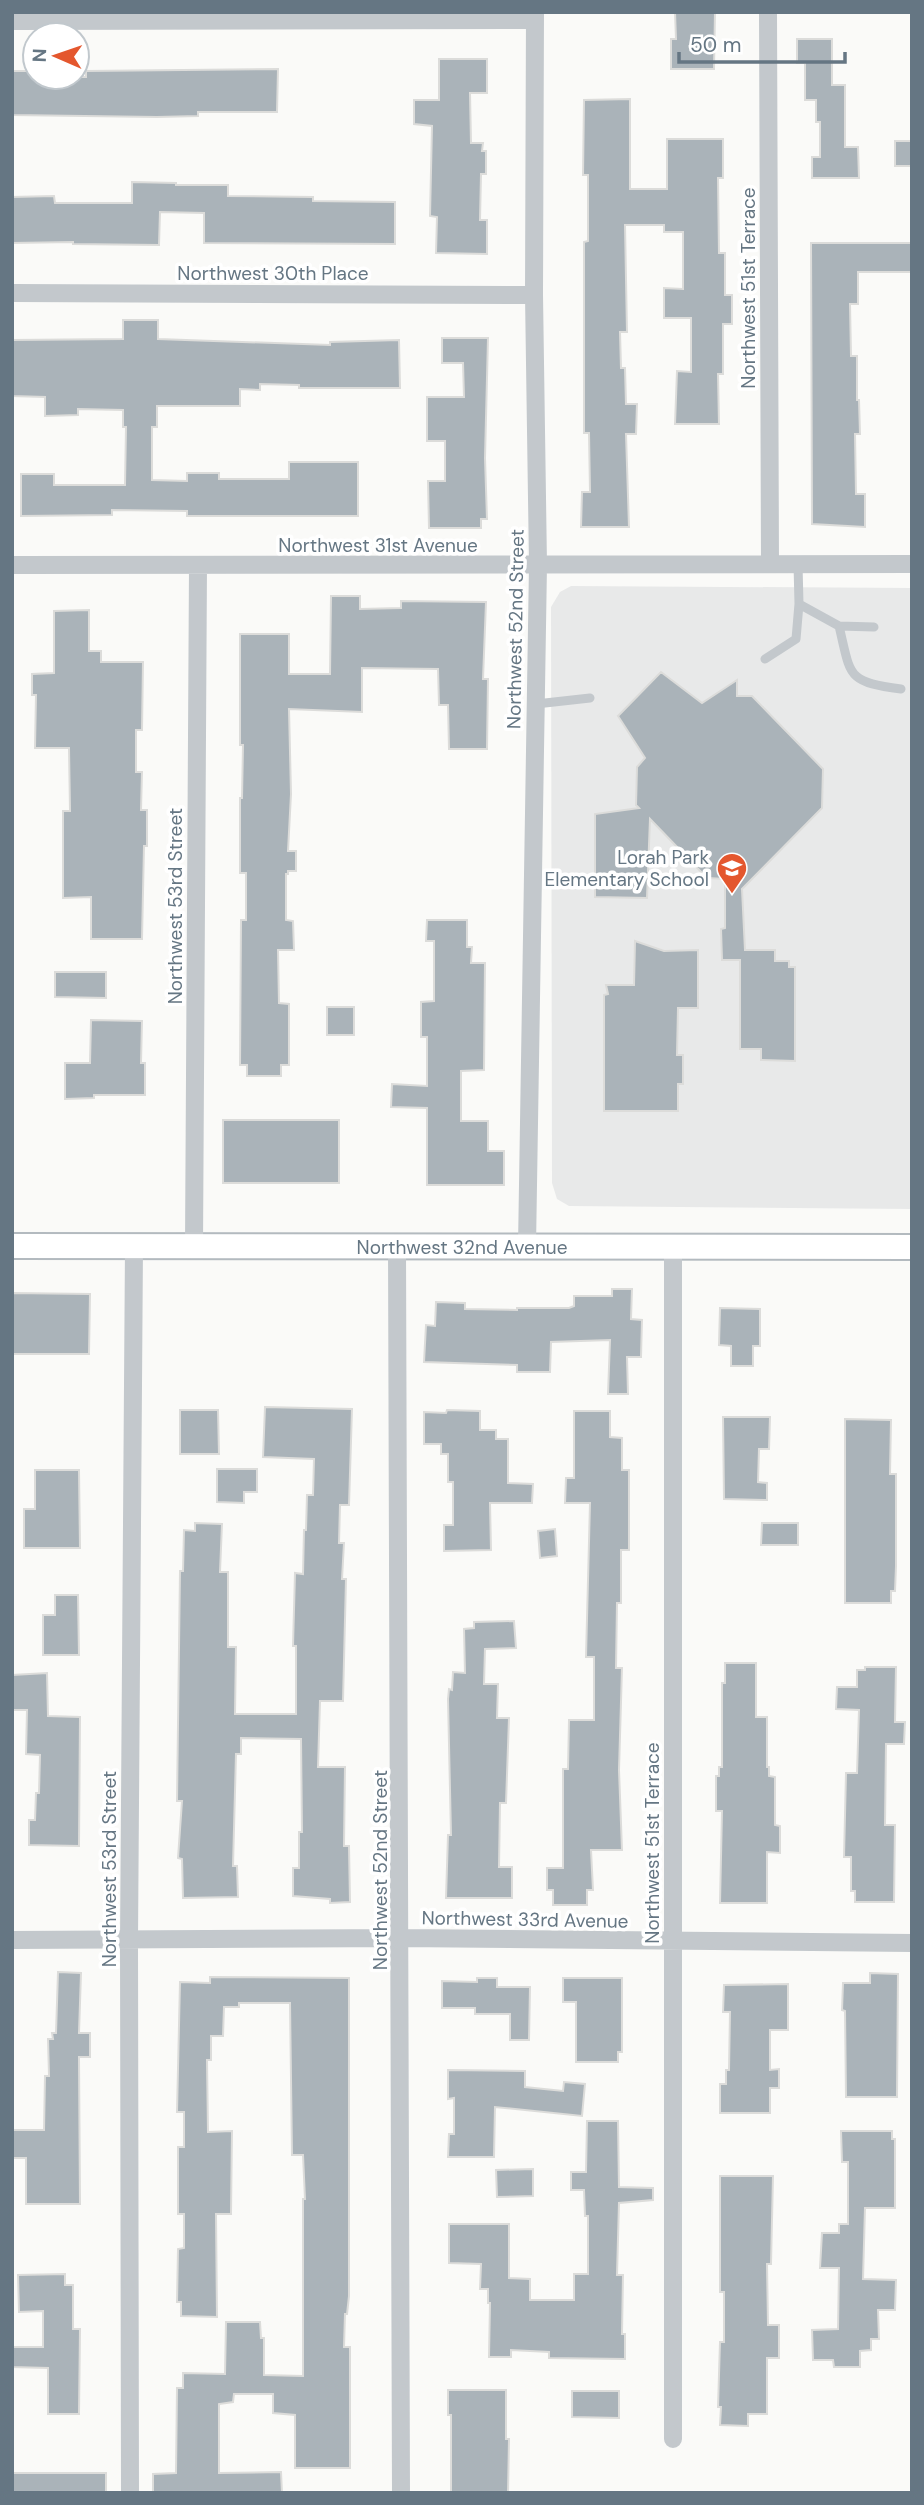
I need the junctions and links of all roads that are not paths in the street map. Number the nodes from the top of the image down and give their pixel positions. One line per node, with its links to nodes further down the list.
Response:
1 (768, 12): 6 (street, Northwest 51st Terrace)
2 (535, 16): 3 (street); 5 (street, Northwest 52nd Street)
3 (12, 21)
4 (12, 293): 5 (street, Northwest 30th Place)
5 (534, 295): 10 (street, Northwest 52nd Street)
6 (769, 564): 7 (street, Northwest 31st Avenue); 10 (street, Northwest 31st Avenue)
7 (798, 564): 8 (street, Northwest 31st Avenue); 12 (lane)
8 (912, 564)
9 (12, 565): 11 (street, Northwest 31st Avenue)
10 (538, 565): 11 (street, Northwest 31st Avenue); 18 (street, Northwest 52nd Street)
11 (198, 566): 21 (street, Northwest 53rd Street)
12 (799, 604): 13 (lane); 15 (lane)
13 (839, 626): 14 (lane); 16 (lane)
14 (874, 627)
15 (765, 659)
16 (901, 689)
17 (590, 698): 18 (lane)
18 (536, 704): 23 (street, Northwest 52nd Street)
19 (12, 1246): 20 (main road, Northwest 32nd Avenue)
20 (134, 1246): 21 (main road, Northwest 32nd Avenue); 28 (street, Northwest 53rd Street)
21 (194, 1246): 22 (main road, Northwest 32nd Avenue)
22 (397, 1247): 23 (main road, Northwest 32nd Avenue); 26 (street, Northwest 52nd Street)
23 (527, 1247): 24 (main road, Northwest 32nd Avenue)
24 (673, 1247): 25 (main road, Northwest 32nd Avenue); 29 (street, Northwest 51st Terrace)
25 (912, 1247)
26 (401, 1938): 28 (street, Northwest 33rd Avenue); 29 (street, Northwest 33rd Avenue); 33 (street, Northwest 52nd Street)
27 (12, 1940): 28 (street, Northwest 33rd Avenue)
28 (129, 1941): 32 (street, Northwest 53rd Street)
29 (673, 1942): 30 (street, Northwest 33rd Avenue); 31 (street, Northwest 51st Terrace)
30 (912, 1943)
31 (673, 2439)
32 (130, 2493)
33 (401, 2493)

